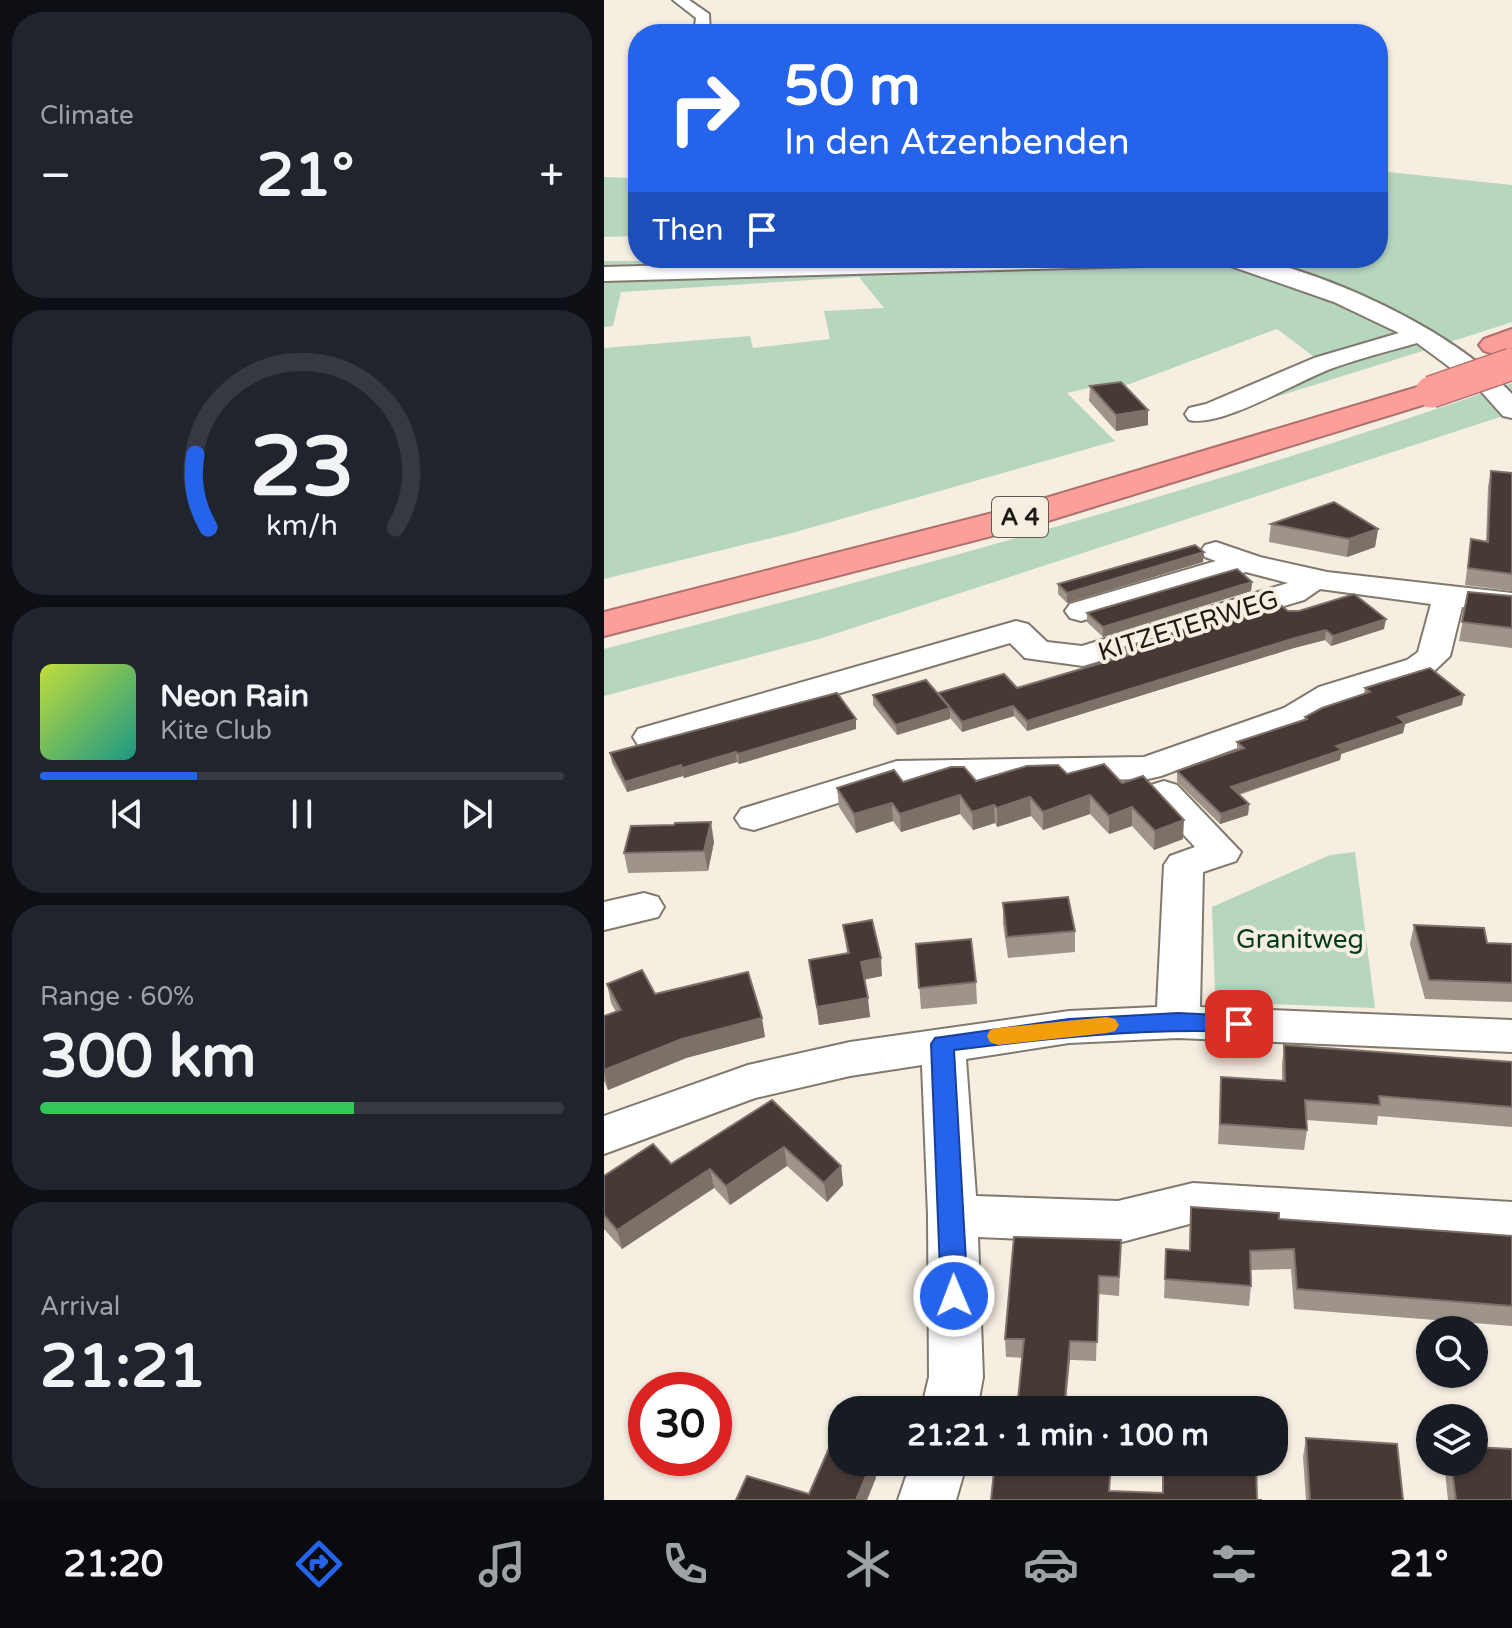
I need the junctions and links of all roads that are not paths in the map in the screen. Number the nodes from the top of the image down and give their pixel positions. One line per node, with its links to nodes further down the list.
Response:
1 (680, 0): 2 (street)
2 (703, 24)
3 (820, 268): 5 (street)
4 (1266, 268): 6 (street)
5 (604, 274)
6 (1419, 335): 9 (street); 10 (street)
7 (1506, 349): 8 (highway, A 4, bridge)
8 (1422, 382): 12 (highway, A 4); 16 (highway, A 4)
9 (1512, 410)
10 (1198, 414)
11 (1316, 578): 13 (street, KITZETERWEG); 15 (street, KITZETERWEG); 17 (street, KITZETERWEG)
12 (604, 596)
13 (1449, 596): 14 (street, KITZETERWEG); 19 (street)
14 (1512, 603)
15 (1081, 611)
16 (604, 624)
17 (651, 737)
18 (1164, 793): 22 (street)
19 (754, 818)
20 (644, 907): 21 (street)
21 (604, 916)
22 (1178, 1022): 23 (street); 24 (street)
23 (1512, 1036)
24 (943, 1044): 25 (street); 26 (street)
25 (604, 1135)
26 (953, 1215): 27 (street); 28 (street)
27 (1512, 1223)
28 (952, 1396)
29 (935, 1476): 30 (street)
30 (927, 1500)

